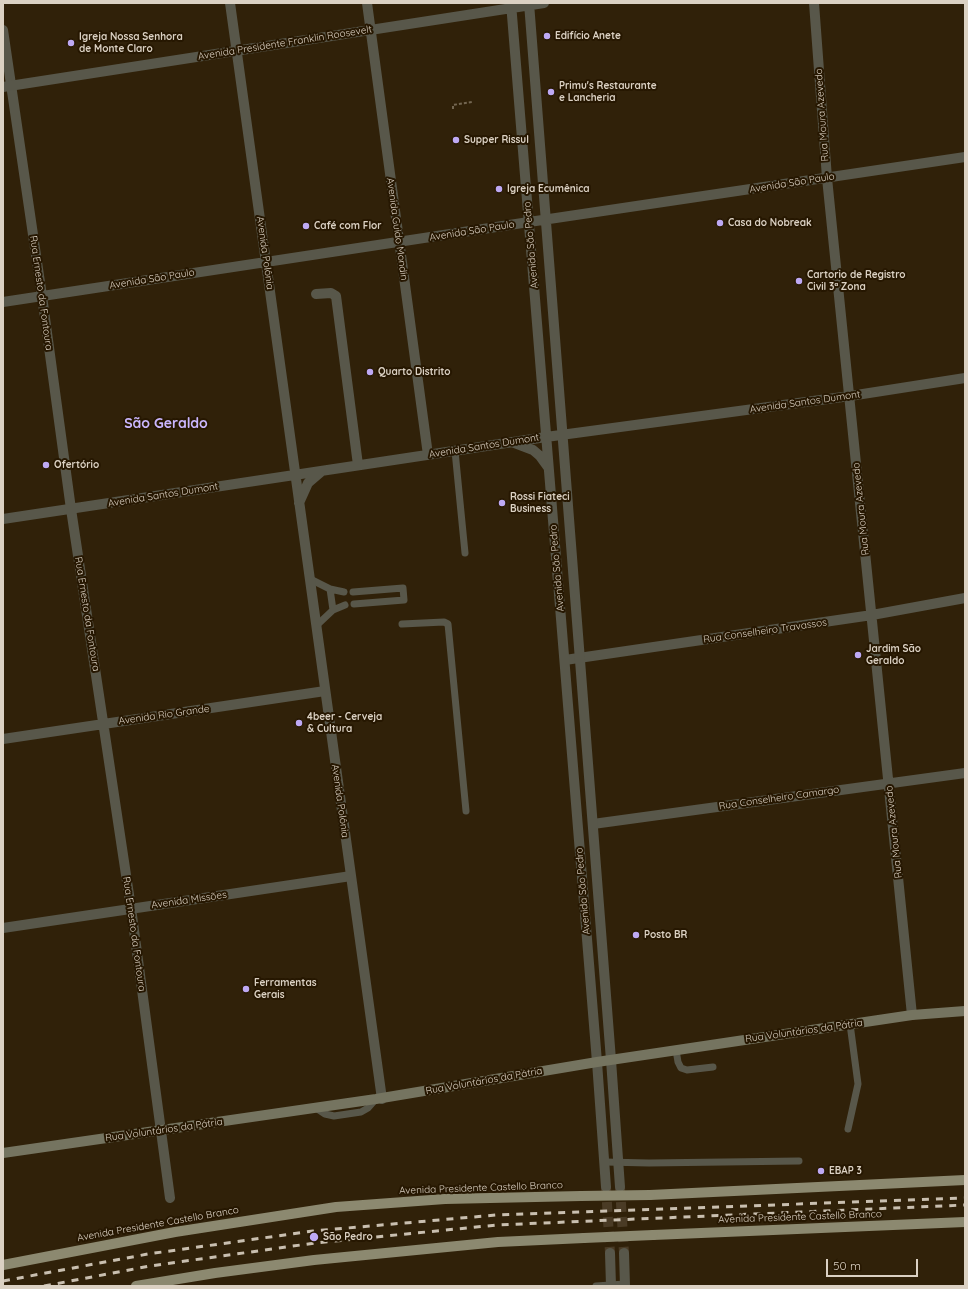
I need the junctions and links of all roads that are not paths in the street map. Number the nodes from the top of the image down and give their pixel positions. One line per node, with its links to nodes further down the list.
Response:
1 (230, 3): 9 (street, Avenida Polônia)
2 (367, 3): 8 (street, Avenida Guido Mondin)
3 (544, 3): 5 (street, Avenida Presidente Franklin Roosevelt)
4 (814, 3): 12 (street, Rua Moura Azevedo)
5 (529, 4): 6 (street, Avenida Presidente Franklin Roosevelt); 13 (street, Avenida São Pedro)
6 (511, 5): 8 (street, Avenida Presidente Franklin Roosevelt); 14 (street, Avenida São Pedro)
7 (3, 30): 10 (street, Rua Ernesto da Fontoura)
8 (371, 30): 9 (street, Avenida Presidente Franklin Roosevelt); 15 (street, Avenida Guido Mondin)
9 (237, 50): 10 (street, Avenida Presidente Franklin Roosevelt); 16 (street, Avenida Polônia)
10 (7, 86): 18 (street, Rua Ernesto da Fontoura)
11 (965, 157): 12 (street, Avenida São Paulo)
12 (827, 178): 13 (street, Avenida São Paulo); 21 (street, Rua Moura Azevedo)
13 (546, 220): 14 (street, Avenida São Paulo); 22 (street, Avenida São Pedro)
14 (529, 222): 15 (street, Avenida São Paulo); 23 (street, Avenida São Pedro)
15 (398, 242): 16 (street, Avenida São Paulo); 26 (street, Avenida Guido Mondin)
16 (266, 262): 18 (street, Avenida São Paulo); 30 (street, Avenida Polônia)
17 (316, 294): 27 (street)
18 (42, 296): 19 (street, Avenida São Paulo); 32 (street, Rua Ernesto da Fontoura)
19 (3, 302)
20 (965, 378): 21 (street, Avenida Santos Dumont)
21 (850, 396): 22 (street, Avenida Santos Dumont); 43 (street, Rua Moura Azevedo)
22 (562, 435): 23 (street, Avenida Santos Dumont); 46 (street, Avenida São Pedro)
23 (546, 437): 24 (street, Avenida Santos Dumont); 28 (street, Avenida São Pedro)
24 (512, 442): 25 (street, Avenida Santos Dumont); 28 (street)
25 (455, 451): 26 (street, Avenida Santos Dumont); 34 (lane)
26 (428, 455): 27 (street, Avenida Santos Dumont)
27 (358, 466): 29 (street, Avenida Santos Dumont)
28 (549, 469): 47 (street, Avenida São Pedro)
29 (322, 471): 30 (street, Avenida Santos Dumont); 31 (street, Avenida Polônia)
30 (295, 475): 31 (street, Avenida Polônia); 32 (street, Avenida Santos Dumont)
31 (300, 503): 35 (street, Avenida Polônia)
32 (71, 509): 33 (street, Avenida Santos Dumont); 49 (street, Rua Ernesto da Fontoura)
33 (3, 519)
34 (465, 552)
35 (310, 579): 36 (lane); 45 (street, Avenida Polônia)
36 (330, 589): 37 (lane); 42 (lane)
37 (344, 592)
38 (353, 592): 40 (lane)
39 (965, 598): 43 (street, Rua Conselheiro Travassos)
40 (354, 604)
41 (345, 605): 42 (lane)
42 (333, 610): 45 (lane)
43 (872, 615): 46 (street, Rua Conselheiro Travassos); 52 (street, Rua Moura Azevedo)
44 (402, 624): 53 (lane)
45 (316, 626): 48 (street, Avenida Polônia)
46 (580, 658): 47 (street, Rua Conselheiro Travassos); 54 (street, Avenida São Pedro)
47 (565, 660): 63 (street, Avenida São Pedro)
48 (325, 691): 49 (street, Avenida Rio Grande); 55 (street, Avenida Polônia)
49 (104, 724): 50 (street, Avenida Rio Grande); 56 (street, Rua Ernesto da Fontoura)
50 (3, 738)
51 (965, 773): 52 (street, Rua Conselheiro Camargo)
52 (890, 783): 54 (street, Rua Conselheiro Camargo); 59 (street, Rua Moura Azevedo)
53 (466, 811)
54 (593, 824): 62 (street, Avenida São Pedro)
55 (351, 876): 56 (street, Avenida Missões); 65 (street, Avenida Polônia)
56 (131, 908): 57 (street, Avenida Missões); 67 (street, Rua Ernesto da Fontoura)
57 (3, 928)
58 (965, 1011): 59 (main road, Rua Voluntários da Pátria)
59 (912, 1015): 60 (main road, Rua Voluntários da Pátria)
60 (850, 1024): 61 (main road, Rua Voluntários da Pátria); 66 (lane)
61 (676, 1050): 62 (main road, Rua Voluntários da Pátria); 64 (lane)
62 (611, 1060): 63 (main road, Rua Voluntários da Pátria); 71 (street, Avenida São Pedro)
63 (598, 1062): 65 (main road, Rua Voluntários da Pátria); 70 (street, Avenida São Pedro)
64 (713, 1067)
65 (379, 1099): 67 (main road, Rua Voluntários da Pátria)
66 (848, 1129)
67 (159, 1131): 68 (main road, Rua Voluntários da Pátria); 75 (street, Rua Ernesto da Fontoura)
68 (3, 1153)
69 (799, 1161): 71 (lane)
70 (605, 1162): 71 (lane); 74 (street, Avenida São Pedro)
71 (618, 1162): 73 (street, Avenida São Pedro)
72 (965, 1180): 79 (main road, Avenida Presidente Castello Branco, bridge)
73 (620, 1187)
74 (606, 1188)
75 (170, 1198)
76 (965, 1222): 82 (main road, Avenida Presidente Castello Branco, bridge)
77 (610, 1253): 80 (street)
78 (624, 1253): 81 (street)
79 (3, 1265)
80 (611, 1285): 81 (lane); 83 (lane)
81 (625, 1285)
82 (136, 1286)
83 (596, 1286)

